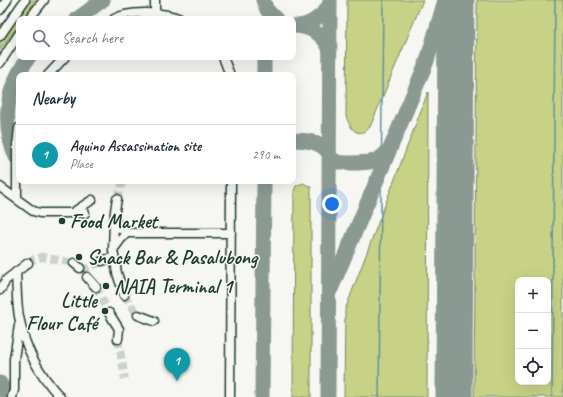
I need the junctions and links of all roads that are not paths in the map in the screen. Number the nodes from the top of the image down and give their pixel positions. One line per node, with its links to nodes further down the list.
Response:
1 (7, 0): 6 (street)
2 (19, 0): 11 (street)
3 (25, 0): 12 (street)
4 (44, 0): 8 (street)
5 (155, 0): 7 (street)
6 (0, 10)
7 (155, 13): 9 (street); 10 (street)
8 (31, 16)
9 (120, 16)
10 (168, 16)
11 (0, 27)
12 (0, 36)
13 (16, 38): 16 (street)
14 (62, 60): 17 (street)
15 (224, 60): 18 (street)
16 (0, 62)
17 (51, 72)
18 (229, 72)
19 (17, 184): 22 (street)
20 (231, 184): 29 (street)
21 (0, 187): 22 (street)
22 (17, 199): 25 (street)
23 (117, 199): 27 (street)
24 (92, 200): 25 (street)
25 (72, 213): 26 (street)
26 (85, 213)
27 (114, 220): 28 (street); 30 (street)
28 (127, 233): 29 (street); 30 (street)
29 (231, 233): 45 (street)
30 (113, 254): 31 (street); 37 (street)
31 (102, 261)
32 (28, 263): 33 (street)
33 (16, 272): 35 (street); 41 (street)
34 (87, 276): 36 (street)
35 (3, 284)
36 (96, 287)
37 (124, 295)
38 (110, 312): 42 (street)
39 (138, 315): 40 (street)
40 (154, 321)
41 (20, 322): 43 (street); 44 (street)
42 (118, 339)
43 (12, 397)
44 (60, 397)
45 (230, 397)

